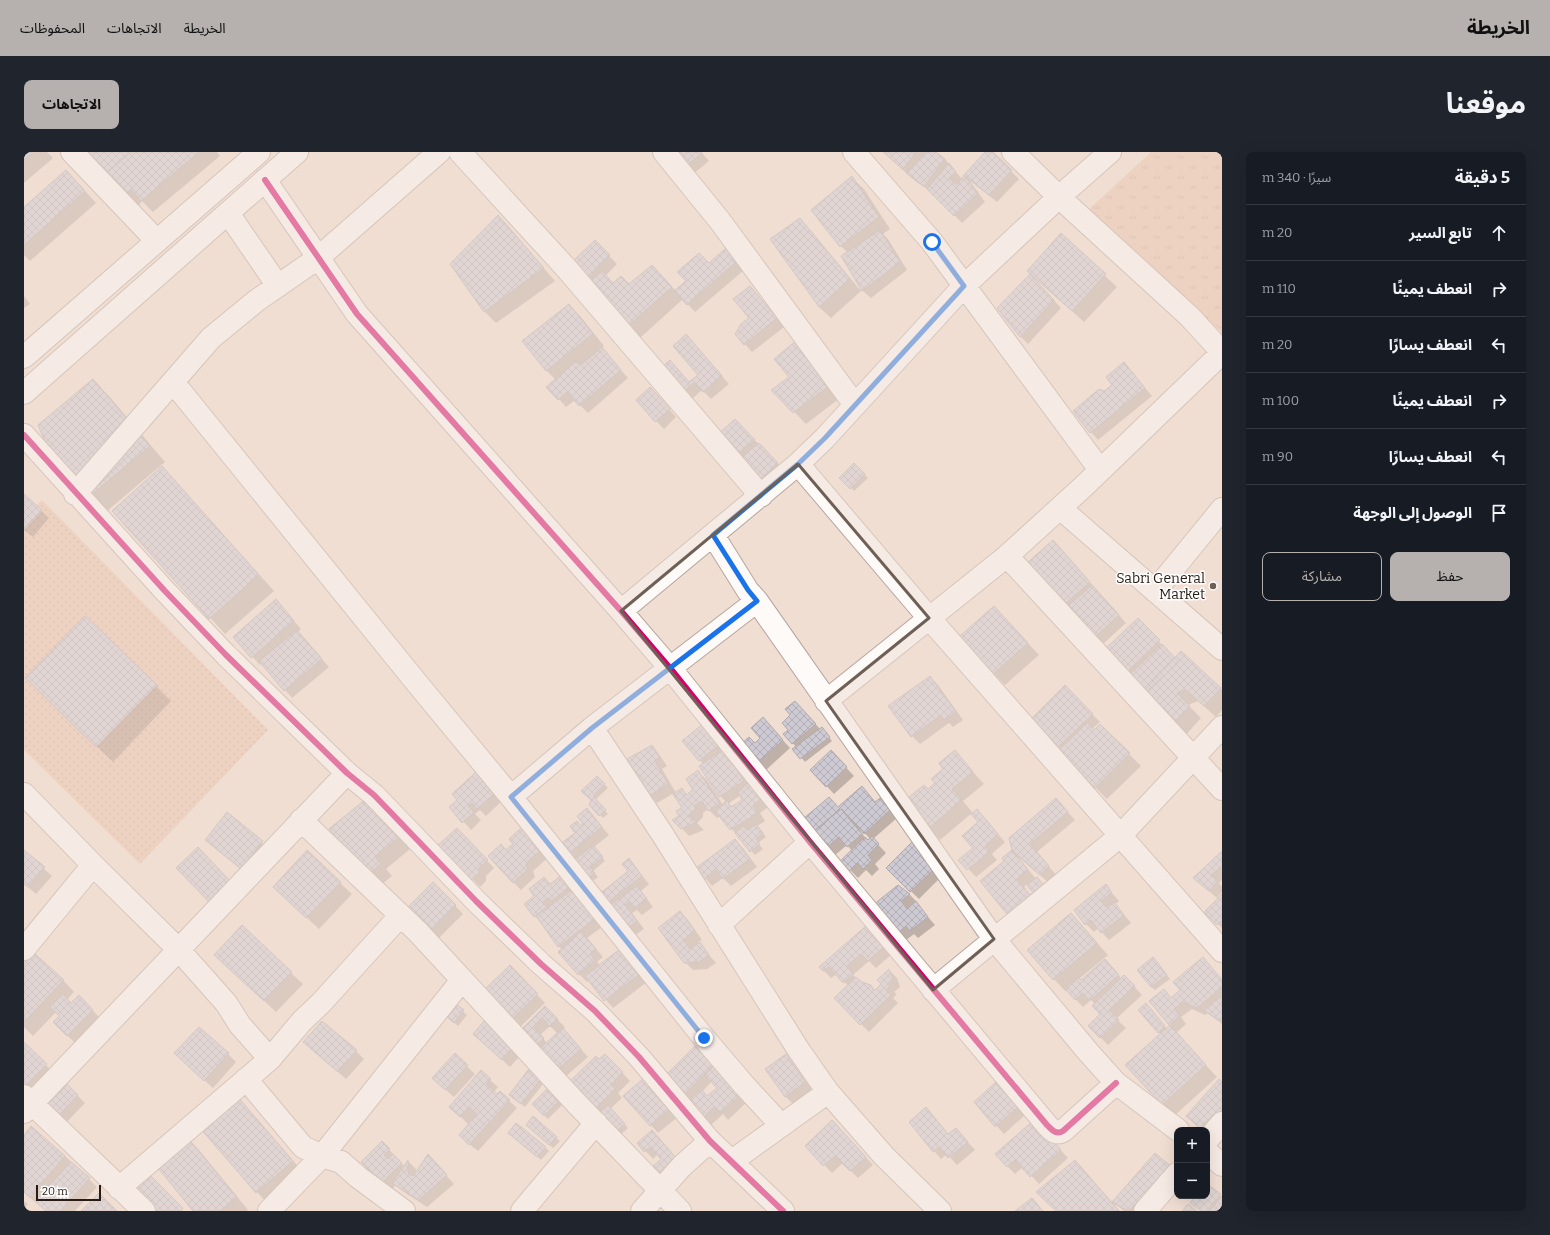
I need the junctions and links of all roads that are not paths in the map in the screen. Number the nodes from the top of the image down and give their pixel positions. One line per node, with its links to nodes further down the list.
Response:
1 (72, 152): 13 (street)
2 (259, 152): 13 (street)
3 (297, 152): 10 (street)
4 (439, 152): 14 (street)
5 (460, 152): 26 (street)
6 (664, 152): 21 (street)
7 (854, 152): 16 (street)
8 (1013, 152): 11 (street)
9 (1110, 152): 11 (street)
10 (265, 180): 12 (street); 14 (street)
11 (1059, 197): 16 (street); 17 (street)
12 (228, 213): 15 (street); 20 (street)
13 (157, 241): 18 (street)
14 (318, 258): 15 (street); 33 (street)
15 (278, 286): 19 (street)
16 (964, 286): 21 (street); 24 (street)
17 (1222, 352): 24 (street)
18 (24, 357)
19 (173, 382): 25 (street); 43 (street)
20 (24, 393)
21 (855, 405): 23 (street)
22 (24, 435): 25 (street)
23 (798, 464): 26 (street); 34 (street)
24 (1100, 470): 27 (street)
25 (76, 494): 41 (street)
26 (761, 496): 29 (street)
27 (1060, 508): 30 (street); 31 (street)
28 (1222, 509): 31 (street)
29 (713, 535): 32 (street); 33 (street)
30 (1007, 556): 34 (street); 40 (street)
31 (1155, 591): 35 (street)
32 (757, 601): 36 (street); 37 (street)
33 (621, 611): 36 (street)
34 (929, 618): 37 (street); 46 (street)
35 (1222, 649)
36 (670, 668): 39 (street); 47 (street)
37 (826, 701): 51 (street)
38 (1222, 727): 40 (street)
39 (592, 728): 43 (street); 50 (street)
40 (1193, 758): 42 (street); 46 (street)
41 (347, 773): 45 (street); 67 (street)
42 (1222, 789)
43 (511, 797): 64 (street)
44 (28, 805): 48 (street)
45 (301, 820): 49 (street); 52 (street)
46 (1120, 836): 51 (street); 54 (street)
47 (810, 842): 50 (street); 56 (street)
48 (93, 865): 52 (street); 53 (street)
49 (400, 916): 55 (street); 57 (street)
50 (719, 926): 60 (street)
51 (994, 939): 56 (street); 59 (street)
52 (178, 948): 57 (street); 61 (street)
53 (24, 949)
54 (1222, 951)
55 (462, 980): 63 (street); 69 (street)
56 (933, 990): 59 (street)
57 (270, 1060): 58 (street)
58 (246, 1080): 69 (street); 73 (street)
59 (1116, 1083): 65 (street)
60 (828, 1092): 64 (street); 82 (street)
61 (26, 1104): 73 (street)
62 (1222, 1123): 66 (street)
63 (596, 1124): 74 (street); 78 (street)
64 (781, 1125): 70 (street)
65 (1174, 1127)
66 (1210, 1137)
67 (710, 1141): 70 (street); 74 (street)
68 (1210, 1155): 71 (street)
69 (322, 1156): 76 (street); 77 (street)
70 (732, 1161): 81 (street)
71 (1222, 1165)
72 (1174, 1177): 83 (street)
73 (119, 1188): 75 (street)
74 (660, 1190): 79 (street); 80 (street)
75 (144, 1211)
76 (270, 1211)
77 (404, 1211)
78 (522, 1211)
79 (642, 1211)
80 (680, 1211)
81 (783, 1211)
82 (940, 1211)
83 (1145, 1211)

